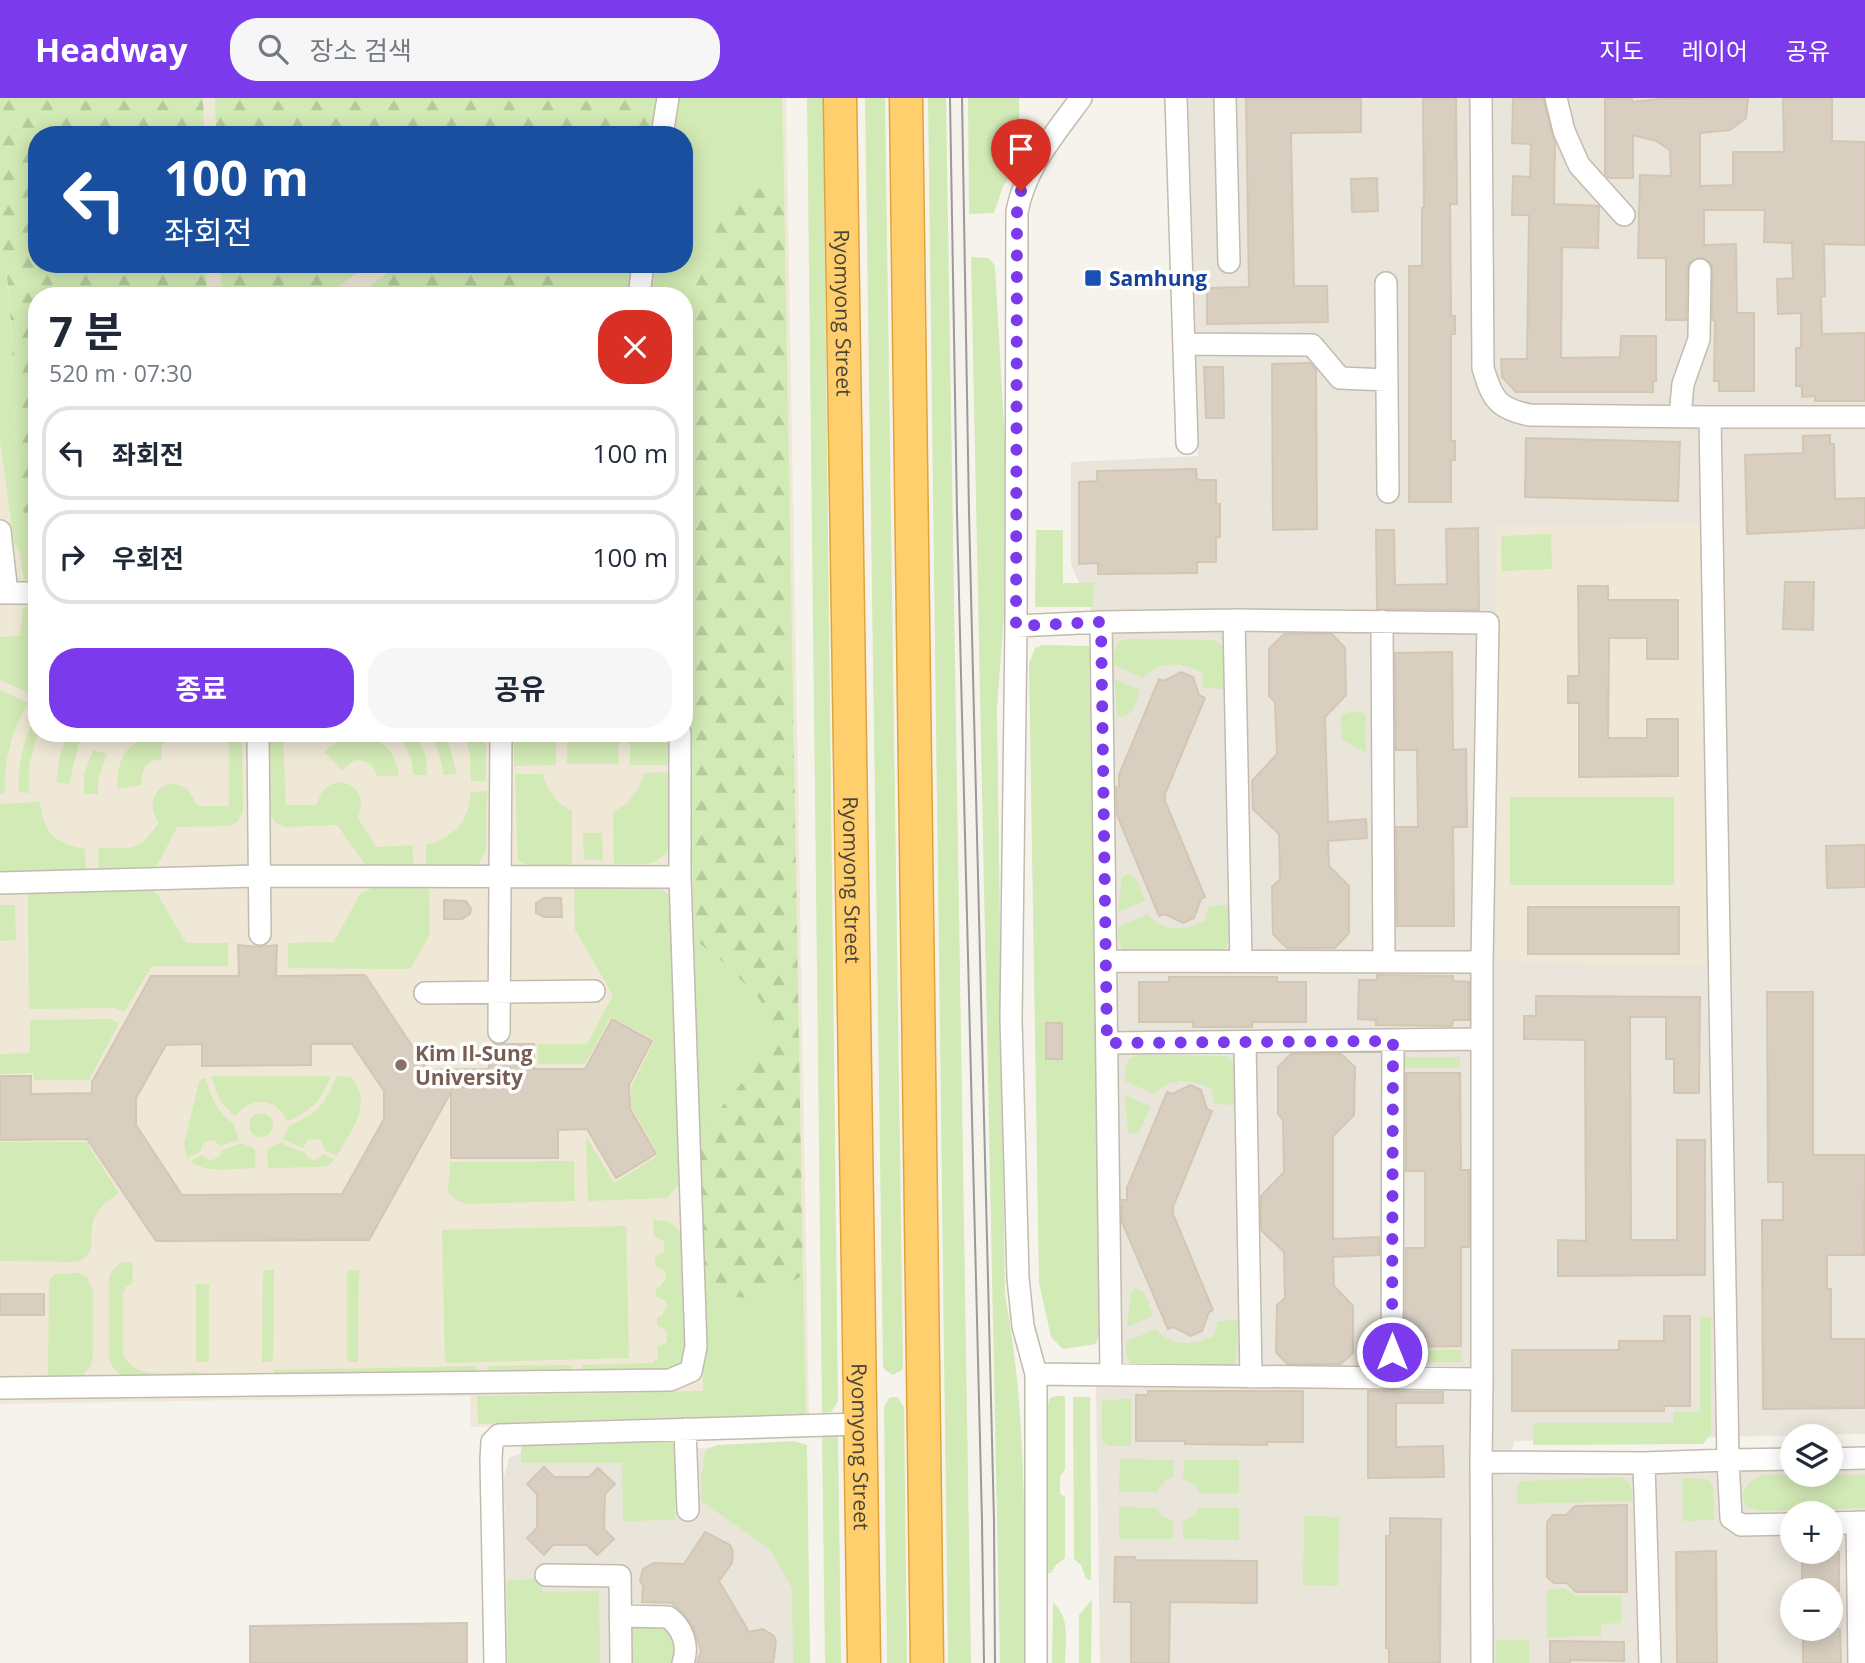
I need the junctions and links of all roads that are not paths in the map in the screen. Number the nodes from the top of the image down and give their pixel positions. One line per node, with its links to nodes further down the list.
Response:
1 (668, 98): 9 (street)
2 (840, 98): 54 (highway, Ryomyong Street)
3 (906, 98): 73 (highway)
4 (1081, 98): 27 (street)
5 (1176, 98): 14 (street)
6 (1225, 98): 11 (street)
7 (1481, 98): 16 (street)
8 (1556, 98): 10 (street)
9 (663, 126)
10 (1624, 215)
11 (1229, 262)
12 (1700, 270): 16 (street)
13 (1386, 283): 15 (street)
14 (1185, 344): 15 (street); 19 (street)
15 (1387, 380): 20 (street)
16 (1680, 416): 17 (street)
17 (1710, 416): 18 (street); 59 (street)
18 (1865, 417)
19 (1186, 443)
20 (1388, 492)
21 (0, 531): 22 (street)
22 (4, 593): 23 (street)
23 (28, 593)
24 (1234, 620): 25 (street); 26 (street); 37 (street)
25 (1382, 621): 38 (street); 39 (street)
26 (1101, 622): 27 (street); 36 (street)
27 (1016, 626): 48 (street)
28 (258, 742): 31 (street)
29 (500, 742): 32 (street)
30 (680, 742): 33 (street)
31 (259, 876): 32 (street); 34 (street); 35 (street)
32 (500, 876): 33 (street); 41 (street)
33 (680, 877): 53 (street)
34 (0, 883)
35 (260, 934)
36 (1107, 961): 37 (street); 46 (street)
37 (1241, 961): 38 (street)
38 (1384, 962): 39 (street)
39 (1482, 962): 44 (street)
40 (593, 991): 41 (street)
41 (499, 992): 42 (street); 43 (street)
42 (425, 993)
43 (499, 1032)
44 (1480, 1039): 45 (street); 52 (street)
45 (1393, 1041): 47 (street); 51 (street)
46 (1107, 1043): 47 (street); 49 (street)
47 (1245, 1043): 50 (street)
48 (1036, 1374): 49 (street); 74 (street)
49 (1111, 1374): 50 (street)
50 (1251, 1377): 51 (street)
51 (1392, 1378): 52 (street)
52 (1482, 1379): 60 (street)
53 (0, 1388)
54 (859, 1424): 55 (street); 72 (highway, Ryomyong Street)
55 (685, 1429): 62 (street); 69 (street)
56 (1865, 1458): 58 (street)
57 (1780, 1459): 59 (street)
58 (1843, 1459)
59 (1728, 1460): 61 (street); 65 (street)
60 (1481, 1462): 61 (street); 75 (street)
61 (1644, 1463): 76 (street)
62 (688, 1510)
63 (1861, 1522): 64 (street); 68 (street)
64 (1843, 1523)
65 (1780, 1524)
66 (546, 1575): 67 (street)
67 (620, 1616): 70 (street); 71 (street)
68 (1861, 1659)
69 (495, 1663)
70 (621, 1663)
71 (683, 1663)
72 (863, 1663)
73 (927, 1663)
74 (1036, 1663)
75 (1482, 1663)
76 (1650, 1663)

